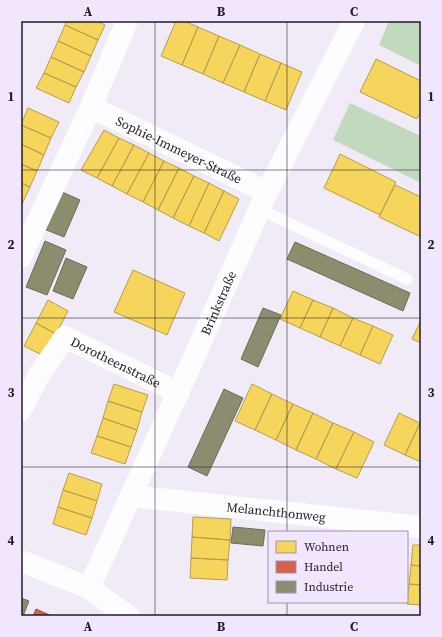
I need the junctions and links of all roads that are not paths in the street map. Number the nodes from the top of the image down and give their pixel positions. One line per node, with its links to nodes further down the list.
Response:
1 (127, 21): 3 (street)
2 (354, 21): 4 (street, Brinkstraße)
3 (91, 107): 4 (street, Sophie-Immeyer-Straße); 5 (street)
4 (263, 200): 6 (lane); 7 (street, Brinkstraße)
5 (21, 257)
6 (407, 279)
7 (178, 393): 8 (street, Dorotheenstraße); 9 (street, Brinkstraße)
8 (21, 410)
9 (132, 496): 10 (street, Melanchthonweg); 12 (street, Brinkstraße)
10 (421, 527)
11 (21, 561): 12 (street)
12 (89, 588): 13 (street)
13 (128, 616)

